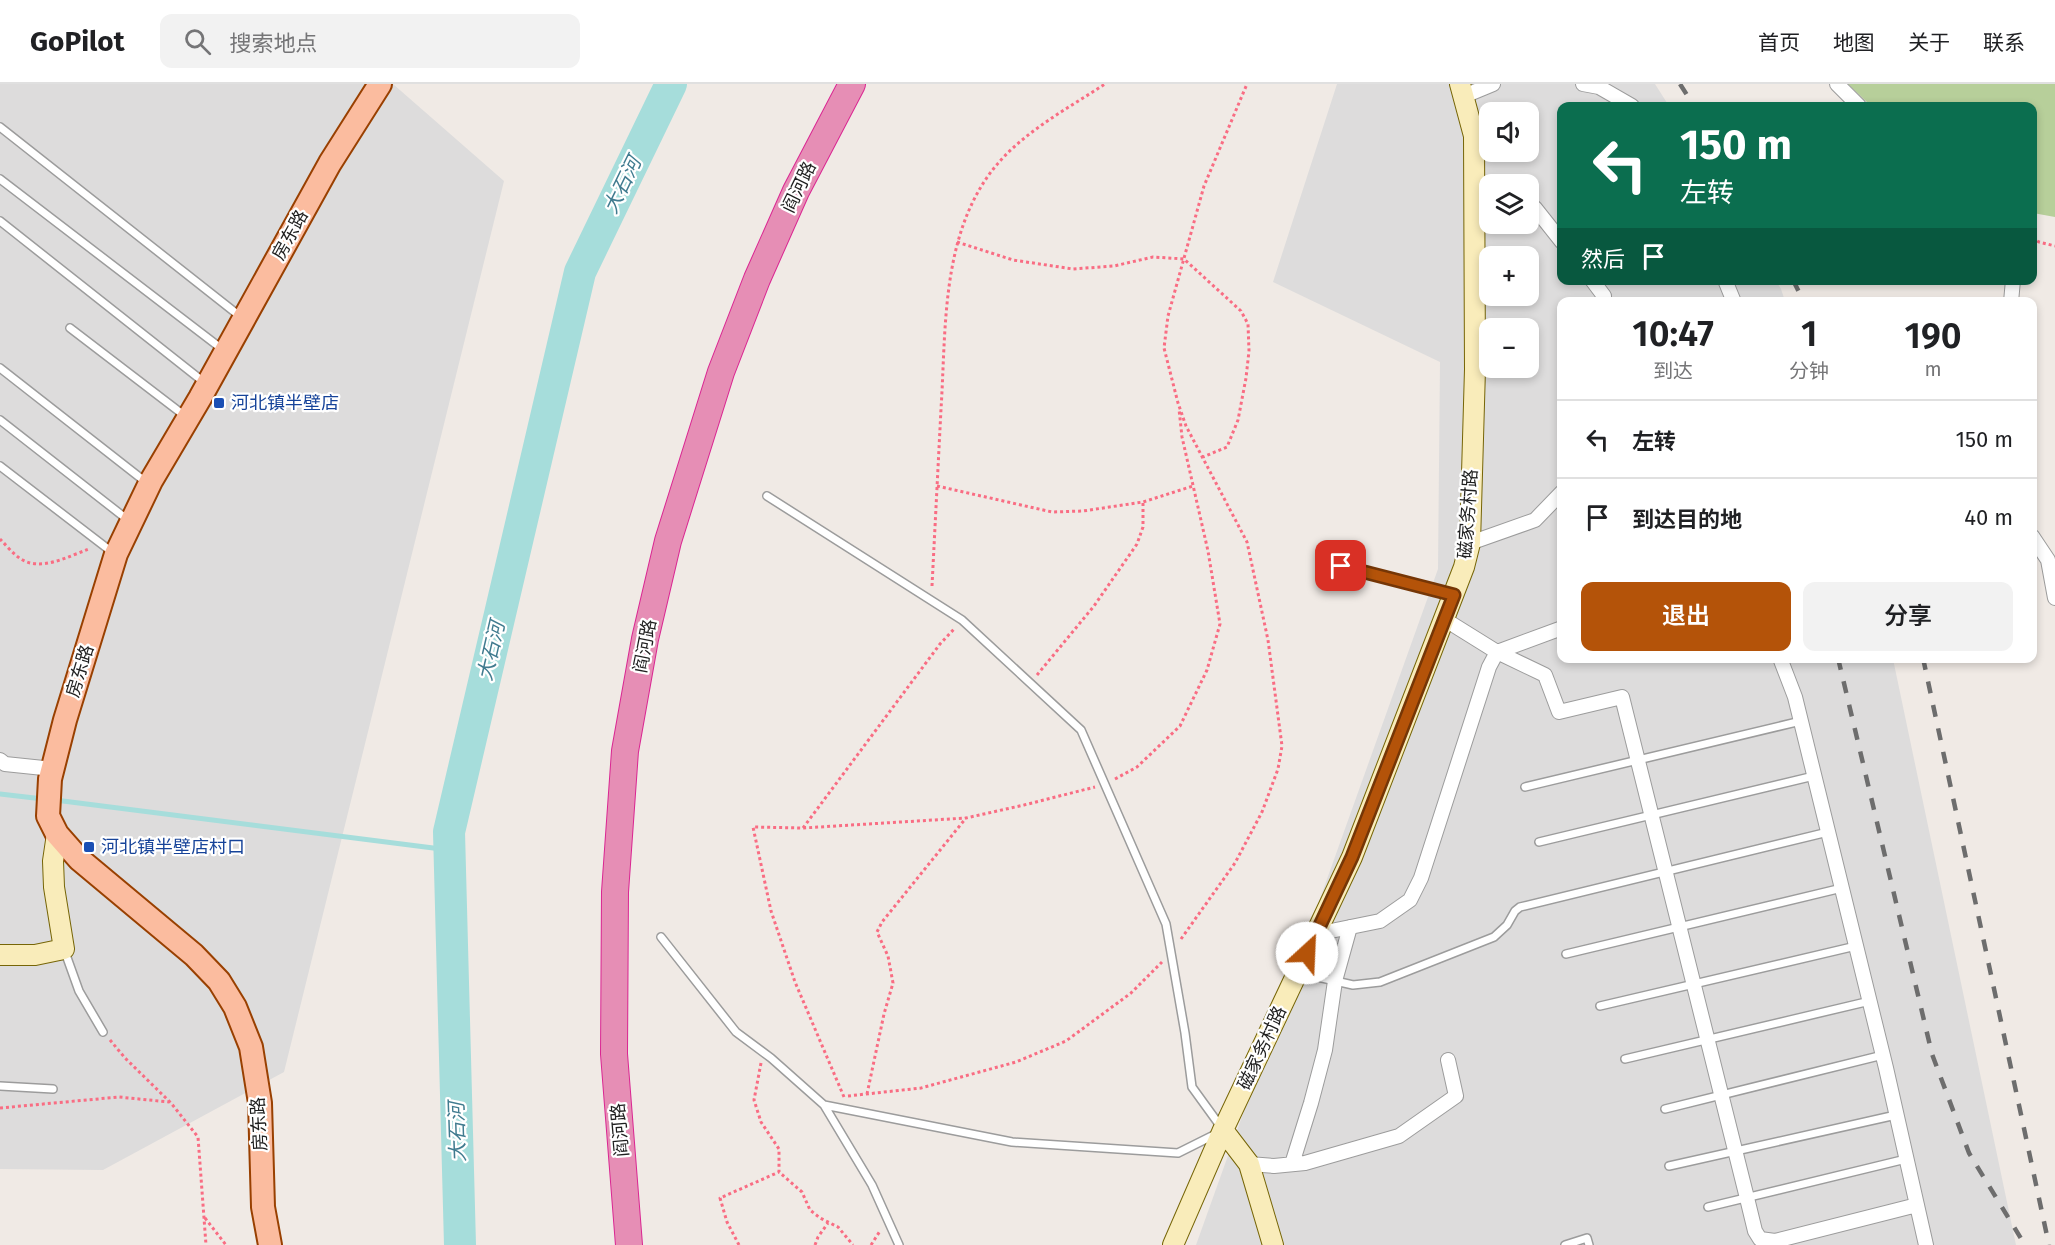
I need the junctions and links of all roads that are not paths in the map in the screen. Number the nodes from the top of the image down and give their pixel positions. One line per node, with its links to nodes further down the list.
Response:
1 (852, 84): 84 (highway, 阎河路)
2 (1493, 84): 6 (street)
3 (1583, 84): 7 (street)
4 (1837, 84): 8 (street)
5 (376, 87): 16 (main road, 房东路)
6 (1462, 90): 10 (street, 磁家务村路)
7 (1625, 102)
8 (1856, 102)
9 (0, 128): 16 (lane)
10 (1479, 174)
11 (0, 179): 18 (lane)
12 (1539, 213): 15 (street)
13 (0, 221): 20 (lane)
14 (1480, 234): 28 (street, 磁家务村路)
15 (1557, 236)
16 (244, 319): 18 (main road, 房东路)
17 (70, 328): 21 (lane)
18 (226, 351): 20 (main road, 房东路)
19 (0, 368): 24 (lane)
20 (207, 385): 21 (main road, 房东路)
21 (188, 418): 24 (main road, 房东路)
22 (0, 420): 27 (lane)
23 (0, 466): 30 (lane)
24 (149, 485): 27 (main road, 房东路)
25 (767, 496): 74 (lane)
26 (1557, 497): 28 (street)
27 (132, 523): 30 (main road, 房东路)
28 (1470, 543): 32 (street, 磁家务村路)
29 (2037, 544): 33 (street)
30 (109, 549): 41 (main road, 房东路)
31 (1341, 566): 32 (lane)
32 (1454, 595): 34 (street, 磁家务村路)
33 (2055, 598)
34 (1444, 619): 36 (street); 52 (street, 磁家务村路)
35 (1557, 630): 36 (street)
36 (1497, 652): 40 (street); 50 (street)
37 (1782, 663): 38 (street)
38 (1801, 721): 40 (lane); 42 (street)
39 (0, 760): 41 (street)
40 (1638, 760): 43 (lane); 44 (street)
41 (51, 774): 45 (main road, 房东路)
42 (1814, 776): 44 (lane); 46 (street)
43 (1525, 787)
44 (1652, 815): 47 (lane); 48 (street)
45 (52, 825): 55 (street); 83 (main road, 房东路)
46 (1828, 832): 48 (lane); 49 (street)
47 (1539, 842)
48 (1666, 871): 51 (street); 59 (lane)
49 (1842, 888): 51 (lane); 54 (street)
50 (1350, 927): 52 (street); 59 (street)
51 (1680, 927): 56 (lane); 60 (street)
52 (1316, 934): 58 (street, 磁家务村路)
53 (661, 937): 71 (lane)
54 (1856, 946): 60 (lane); 61 (street)
55 (64, 949): 57 (street); 63 (lane)
56 (1566, 954)
57 (0, 956)
58 (1298, 972): 59 (lane); 74 (street, 磁家务村路)
59 (1335, 981): 78 (street)
60 (1694, 984): 62 (lane); 64 (street)
61 (1869, 1001): 64 (lane); 65 (street)
62 (1600, 1006)
63 (103, 1032)
64 (1708, 1040): 66 (lane); 70 (street)
65 (1883, 1055): 70 (lane); 73 (street)
66 (1625, 1059)
67 (1448, 1060): 78 (street)
68 (0, 1086): 69 (lane)
69 (53, 1089)
70 (1721, 1095): 72 (lane); 75 (street)
71 (824, 1105): 74 (lane); 85 (lane)
72 (1665, 1109)
73 (1896, 1115): 75 (lane); 76 (street)
74 (1223, 1130): 77 (street); 86 (street, 磁家务村路)
75 (1735, 1151): 79 (lane); 80 (street)
76 (1906, 1159): 80 (lane); 81 (street)
77 (1249, 1164): 78 (street); 87 (street)
78 (1292, 1164)
79 (1669, 1166)
80 (1747, 1198): 81 (street); 82 (lane)
81 (1917, 1205): 90 (street)
82 (1708, 1207)
83 (270, 1245)
84 (630, 1245)
85 (899, 1245)
86 (1173, 1245)
87 (1273, 1245)
88 (1565, 1245): 89 (lane)
89 (1589, 1245)
90 (1926, 1245)

